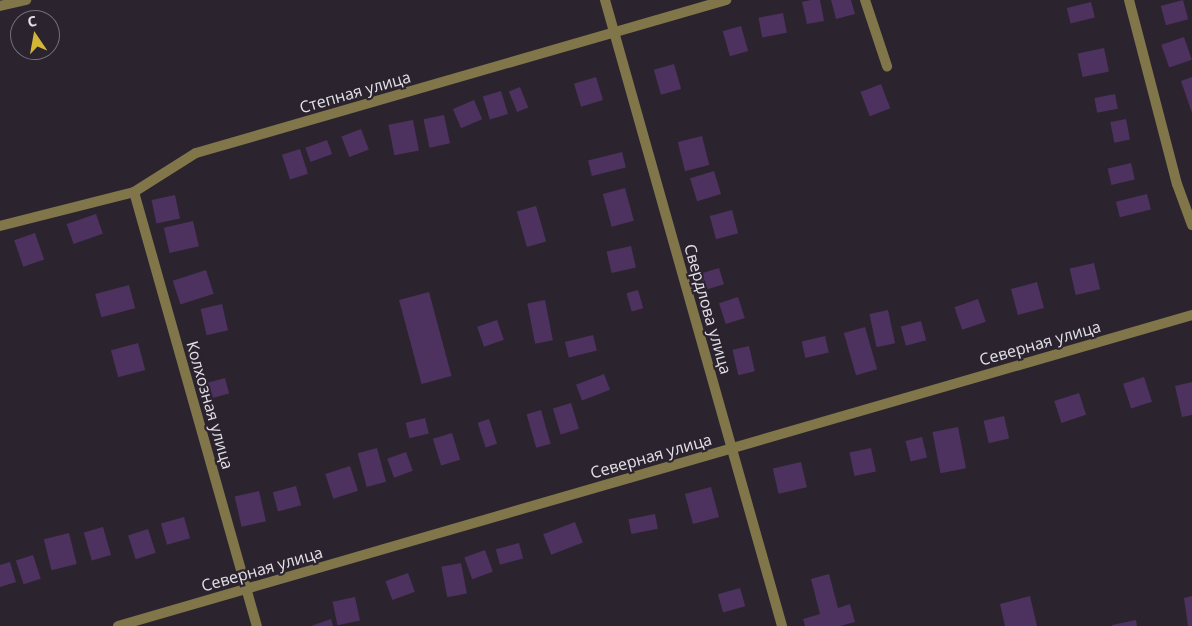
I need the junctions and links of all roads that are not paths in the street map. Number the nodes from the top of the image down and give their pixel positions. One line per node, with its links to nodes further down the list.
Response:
1 (26, 0): 6 (street)
2 (605, 0): 7 (street, Свердлова улица)
3 (726, 0): 7 (street, Степная улица)
4 (865, 0): 8 (street)
5 (1129, 0): 10 (street)
6 (0, 6)
7 (614, 33): 9 (street, Степная улица); 13 (street, Свердлова улица)
8 (887, 66)
9 (134, 192): 11 (street, Степная улица); 14 (street, Колхозная улица)
10 (1192, 225)
11 (0, 226)
12 (1192, 314): 13 (street, Северная улица)
13 (732, 448): 14 (street, Северная улица); 17 (street, Свердлова улица)
14 (246, 589): 15 (street, Северная улица); 16 (street, Колхозная улица)
15 (118, 626)
16 (257, 626)
17 (782, 626)

